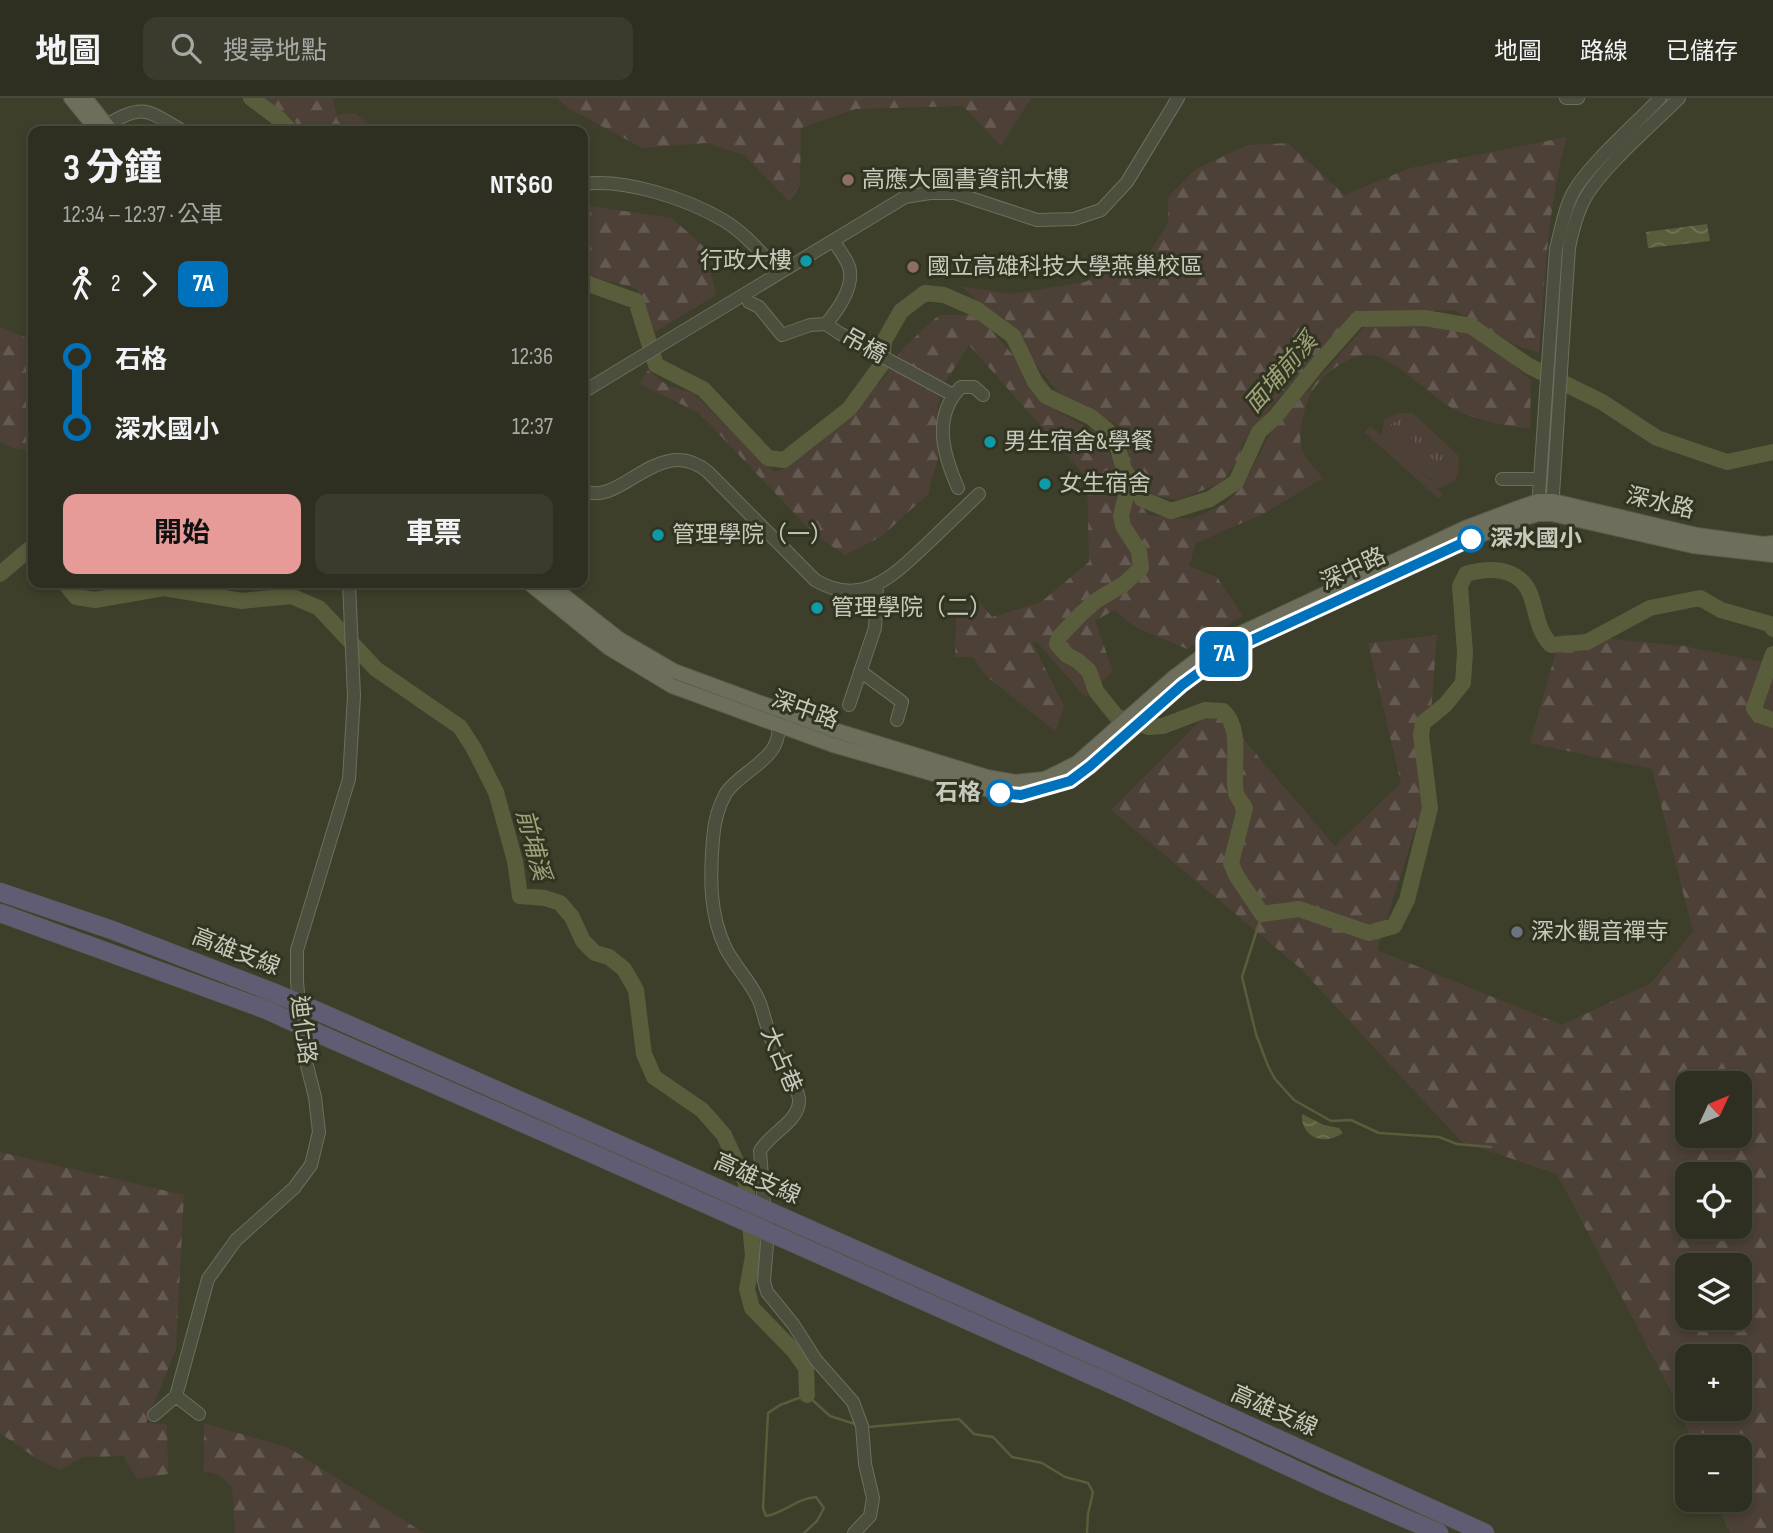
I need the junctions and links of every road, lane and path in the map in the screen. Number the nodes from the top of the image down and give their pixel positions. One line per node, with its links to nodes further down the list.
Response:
1 (71, 98): 8 (main road)
2 (85, 98): 9 (main road)
3 (1178, 98): 15 (street)
4 (1566, 98): 5 (street)
5 (1578, 98)
6 (1660, 98): 12 (street)
7 (1679, 98): 12 (street)
8 (99, 126)
9 (101, 126)
10 (109, 126): 11 (street)
11 (174, 126)
12 (1601, 169): 21 (street)
13 (588, 184): 15 (street)
14 (837, 246): 17 (street)
15 (779, 272): 18 (street)
16 (749, 302): 17 (street, 吊橋)
17 (827, 324): 19 (street, 吊橋)
18 (588, 389)
19 (953, 395): 20 (street); 23 (street)
20 (983, 395)
21 (1545, 474): 22 (street); 26 (street)
22 (1502, 479)
23 (958, 488)
24 (588, 492): 29 (street)
25 (979, 494): 29 (street)
26 (1545, 508): 27 (main road, 深水路); 28 (main road, 深水路); 38 (main road, 深中路)
27 (1773, 543)
28 (1773, 555)
29 (877, 585): 33 (street)
30 (349, 588): 41 (street, 迪化路)
31 (535, 588): 37 (main road, 深中路)
32 (554, 588): 35 (main road, 深中路)
33 (860, 671): 34 (street); 36 (street)
34 (849, 705)
35 (774, 708): 37 (street); 38 (main road, 深中路)
36 (897, 720)
37 (778, 730): 38 (main road, 深中路); 44 (street, 大占巷)
38 (1084, 765)
39 (0, 892): 46 (highway, 高雄支線, bridge)
40 (0, 914): 45 (highway, 高雄支線, bridge)
41 (176, 1396): 42 (street); 43 (street)
42 (199, 1414)
43 (154, 1415)
44 (854, 1533)
45 (1439, 1533)
46 (1485, 1533)

